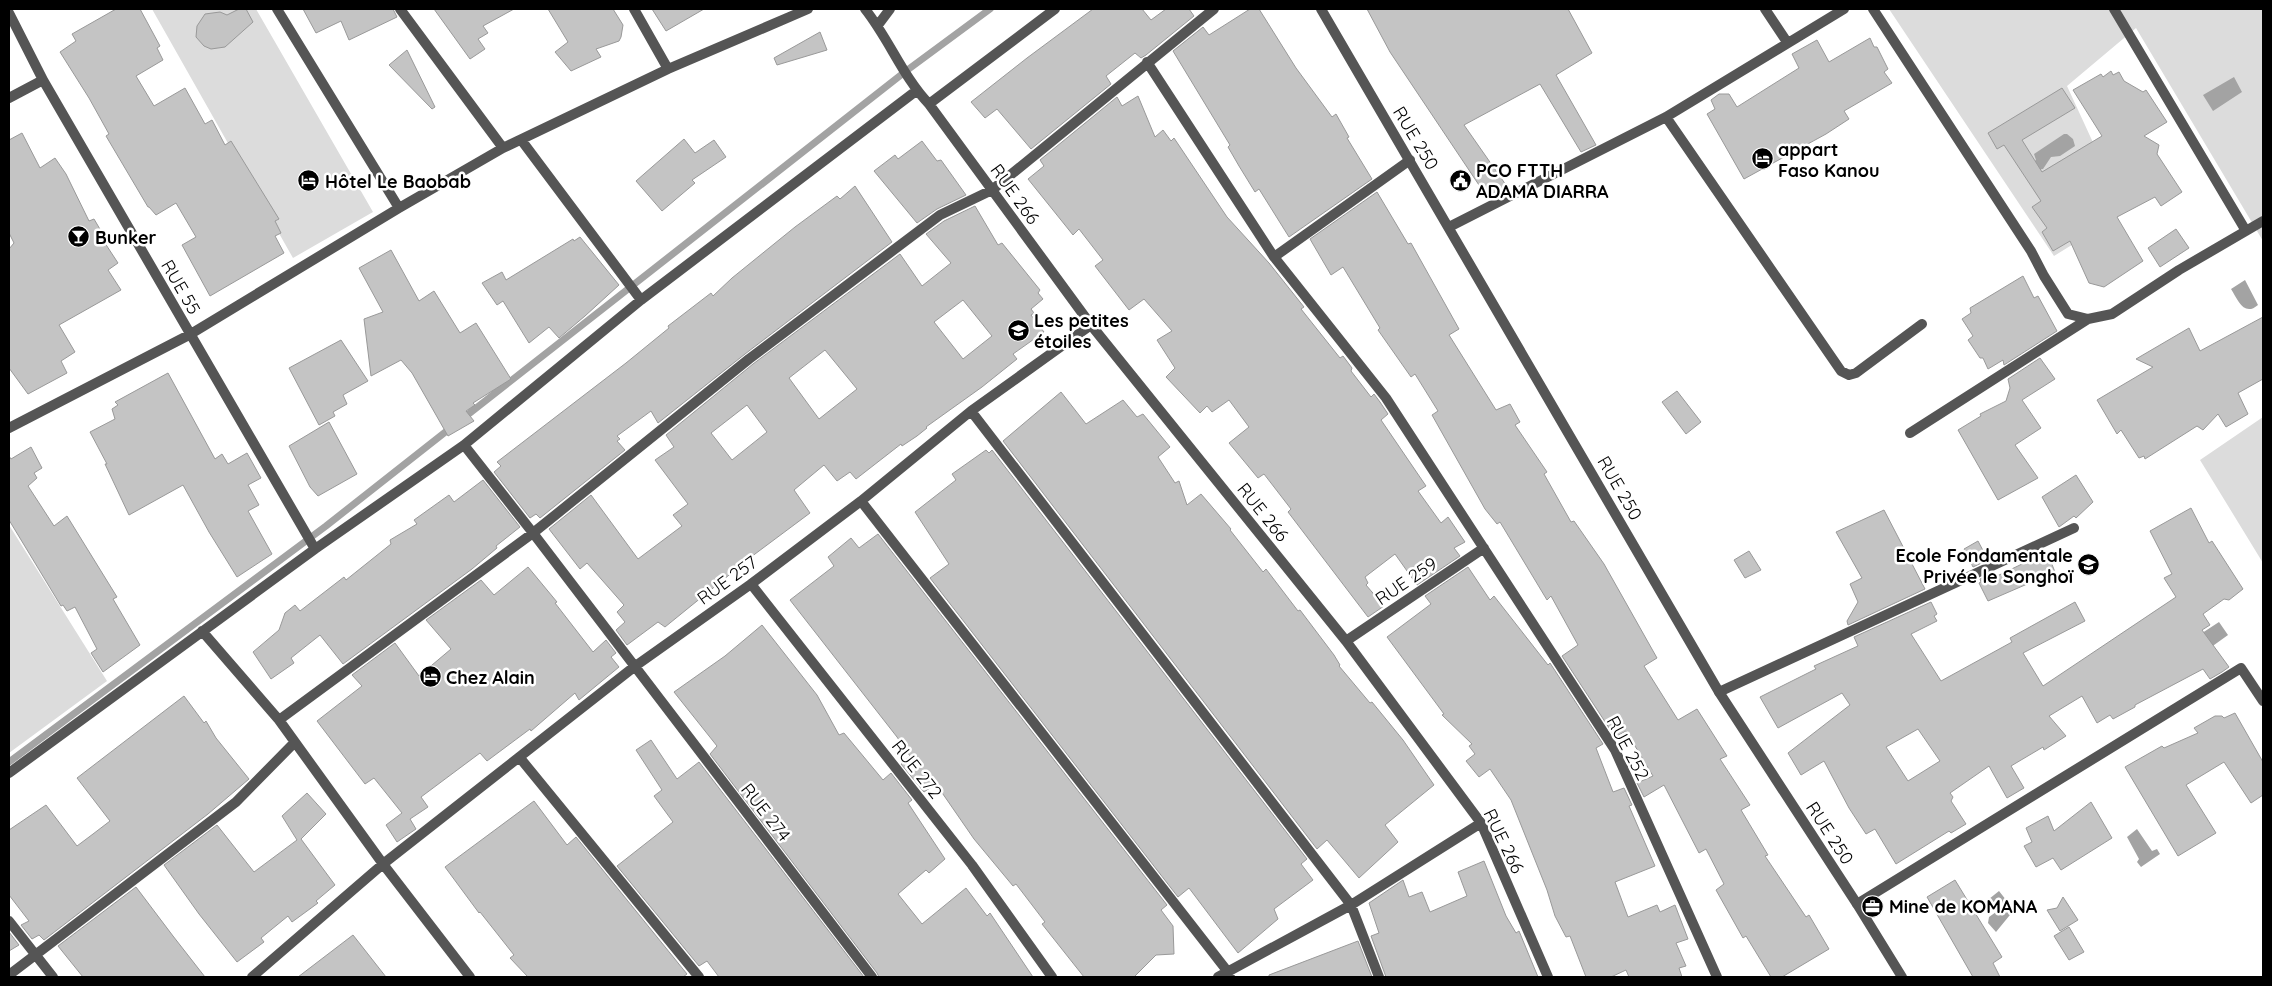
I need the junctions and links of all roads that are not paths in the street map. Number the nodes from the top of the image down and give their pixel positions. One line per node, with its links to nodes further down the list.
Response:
1 (277, 9): 28 (street)
2 (400, 9): 25 (street)
3 (634, 9): 18 (street)
4 (808, 9): 18 (street)
5 (865, 9): 15 (street, RUE 266)
6 (890, 9): 15 (street)
7 (1055, 9): 22 (street)
8 (1214, 9): 17 (street)
9 (1321, 9): 26 (street, RUE 250)
10 (1765, 9): 16 (street)
11 (1844, 9): 16 (street)
12 (1873, 9): 34 (street)
13 (2114, 9): 31 (street)
14 (9, 12): 19 (street, RUE 55)
15 (878, 25): 20 (street, RUE 266)
16 (1787, 42): 23 (street)
17 (1147, 62): 27 (street); 32 (street, RUE 252)
18 (668, 69): 24 (street)
19 (43, 80): 21 (street); 37 (street, RUE 55)
20 (916, 90): 22 (street, RUE 266); 33 (street)
21 (9, 98)
22 (929, 104): 27 (street, RUE 266)
23 (1666, 117): 30 (street); 35 (street)
24 (522, 141): 25 (street); 33 (street)
25 (503, 148): 28 (street)
26 (1410, 160): 30 (street, RUE 250); 32 (street)
27 (992, 190): 36 (street, RUE 266); 44 (street)
28 (399, 208): 37 (street)
29 (2263, 221): 31 (street)
30 (1449, 227): 51 (street, RUE 250)
31 (2246, 231): 34 (street)
32 (1274, 257): 45 (street, RUE 252)
33 (641, 300): 41 (street)
34 (2088, 319): 40 (street)
35 (1922, 324)
36 (1091, 325): 38 (street, RUE 257); 49 (street, RUE 266)
37 (189, 335): 39 (street); 46 (street, RUE 55)
38 (971, 411): 42 (street, RUE 257); 60 (street)
39 (9, 428)
40 (1910, 433)
41 (464, 445): 44 (street, RUE 274); 46 (street)
42 (861, 501): 47 (street, RUE 257); 63 (street)
43 (2074, 528): 51 (street)
44 (533, 533): 50 (street, RUE 274); 53 (street)
45 (1484, 548): 49 (street, RUE 259); 74 (street, RUE 252)
46 (315, 549): 48 (street)
47 (751, 584): 50 (street, RUE 257); 70 (street, RUE 272)
48 (202, 631): 53 (street); 56 (street)
49 (1346, 641): 57 (street, RUE 266)
50 (634, 667): 55 (street, RUE 257); 69 (street, RUE 274)
51 (1719, 692): 59 (street, RUE 250)
52 (2263, 701): 59 (street)
53 (279, 720): 54 (street)
54 (294, 744): 58 (street); 62 (street)
55 (520, 758): 58 (street, RUE 257); 68 (street)
56 (9, 773)
57 (1481, 823): 60 (street); 73 (street, RUE 266)
58 (383, 864): 66 (street, RUE 257); 67 (street)
59 (1857, 904): 75 (street, RUE 250)
60 (1350, 905): 63 (street); 72 (street)
61 (9, 922): 62 (street)
62 (36, 954): 64 (street); 65 (street)
63 (1229, 974): 71 (street)
64 (9, 975)
65 (53, 977)
66 (252, 977)
67 (470, 977)
68 (699, 977)
69 (872, 977)
70 (1052, 977)
71 (1218, 977)
72 (1379, 977)
73 (1548, 977)
74 (1717, 977)
75 (1902, 977)

